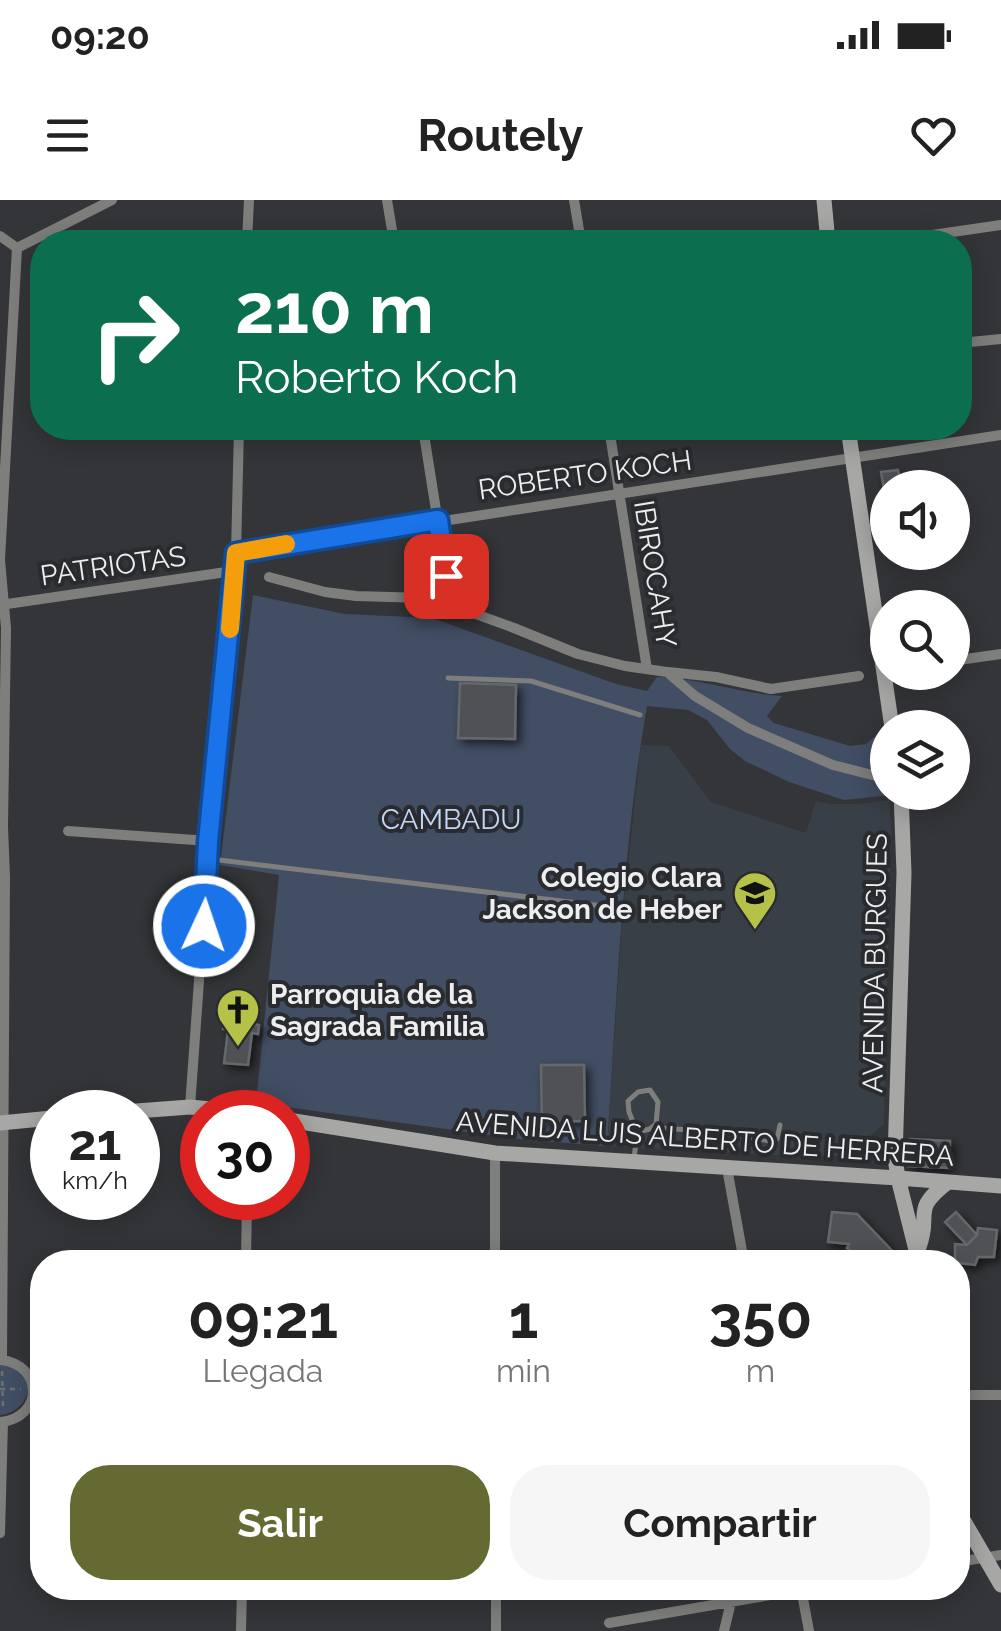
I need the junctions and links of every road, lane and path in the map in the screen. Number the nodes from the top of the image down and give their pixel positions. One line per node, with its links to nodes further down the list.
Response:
1 (112, 200): 7 (street)
2 (249, 200): 8 (street)
3 (387, 200): 9 (street)
4 (574, 200): 10 (street)
5 (824, 200): 11 (street)
6 (1001, 226): 12 (street)
7 (53, 230)
8 (248, 230)
9 (392, 230)
10 (578, 230)
11 (827, 230)
12 (972, 230)
13 (0, 236): 15 (street)
14 (30, 241): 15 (street)
15 (17, 248): 32 (street)
16 (1001, 339): 17 (street)
17 (972, 342)
18 (1001, 435): 19 (street, ROBERTO KOCH)
19 (972, 439)
20 (240, 440): 28 (street)
21 (425, 440): 27 (street)
22 (611, 440): 26 (street, IBIROCAHY)
23 (850, 440): 25 (street)
24 (969, 440): 25 (street, ROBERTO KOCH)
25 (852, 458): 26 (street, ROBERTO KOCH); 31 (street)
26 (619, 494): 27 (street, ROBERTO KOCH); 36 (street, IBIROCAHY)
27 (438, 520): 28 (street, ROBERTO KOCH); 33 (street)
28 (236, 553): 29 (street)
29 (234, 571): 32 (street, PATRIOTAS); 45 (street)
30 (269, 578): 33 (street)
31 (873, 590)
32 (1, 605): 43 (street)
33 (451, 605): 36 (street)
34 (1000, 657): 35 (street)
35 (970, 660)
36 (647, 669): 37 (street)
37 (667, 672): 38 (street); 41 (street)
38 (859, 676)
39 (448, 678): 40 (lane)
40 (640, 716)
41 (870, 775)
42 (902, 810): 58 (street, AVENIDA BURGUES)
43 (1, 827): 50 (street)
44 (68, 831): 45 (street)
45 (208, 842): 46 (street)
46 (208, 859): 47 (lane); 48 (street)
47 (611, 907)
48 (191, 1090)
49 (30, 1120): 50 (street)
50 (1, 1123): 67 (street)
51 (310, 1124): 55 (street, AVENIDA LUIS ALBERTO DE HERRERA)
52 (656, 1124): 53 (lane); 54 (lane); 54 (lane)
53 (780, 1126)
54 (637, 1132): 56 (lane)
55 (494, 1153): 56 (street, AVENIDA LUIS ALBERTO DE HERRERA); 63 (street)
56 (633, 1162): 57 (street, AVENIDA LUIS ALBERTO DE HERRERA)
57 (727, 1168): 58 (street, AVENIDA LUIS ALBERTO DE HERRERA); 64 (street)
58 (898, 1178): 59 (street, AVENIDA LUIS ALBERTO DE HERRERA); 65 (street, AVENIDA BURGUES)
59 (948, 1182): 60 (street, AVENIDA LUIS ALBERTO DE HERRERA); 66 (street, AVENIDA BURGUES)
60 (1001, 1186)
61 (247, 1220): 62 (street)
62 (246, 1250)
63 (496, 1250)
64 (742, 1250)
65 (916, 1250)
66 (920, 1250)
67 (1, 1360): 68 (street); 69 (path)
68 (30, 1378)
69 (1, 1389): 70 (path); 74 (path)
70 (30, 1389)
71 (970, 1395): 72 (street)
72 (1001, 1395)
73 (30, 1403): 74 (street)
74 (1, 1422): 76 (street)
75 (970, 1526): 77 (street)
76 (0, 1533)
77 (993, 1556): 78 (street)
78 (1001, 1585)
79 (242, 1600): 85 (street)
80 (496, 1600): 86 (street)
81 (741, 1600): 83 (street)
82 (805, 1600): 88 (street)
83 (731, 1602): 84 (street); 87 (street)
84 (609, 1623)
85 (242, 1631)
86 (496, 1631)
87 (724, 1631)
88 (809, 1631)

